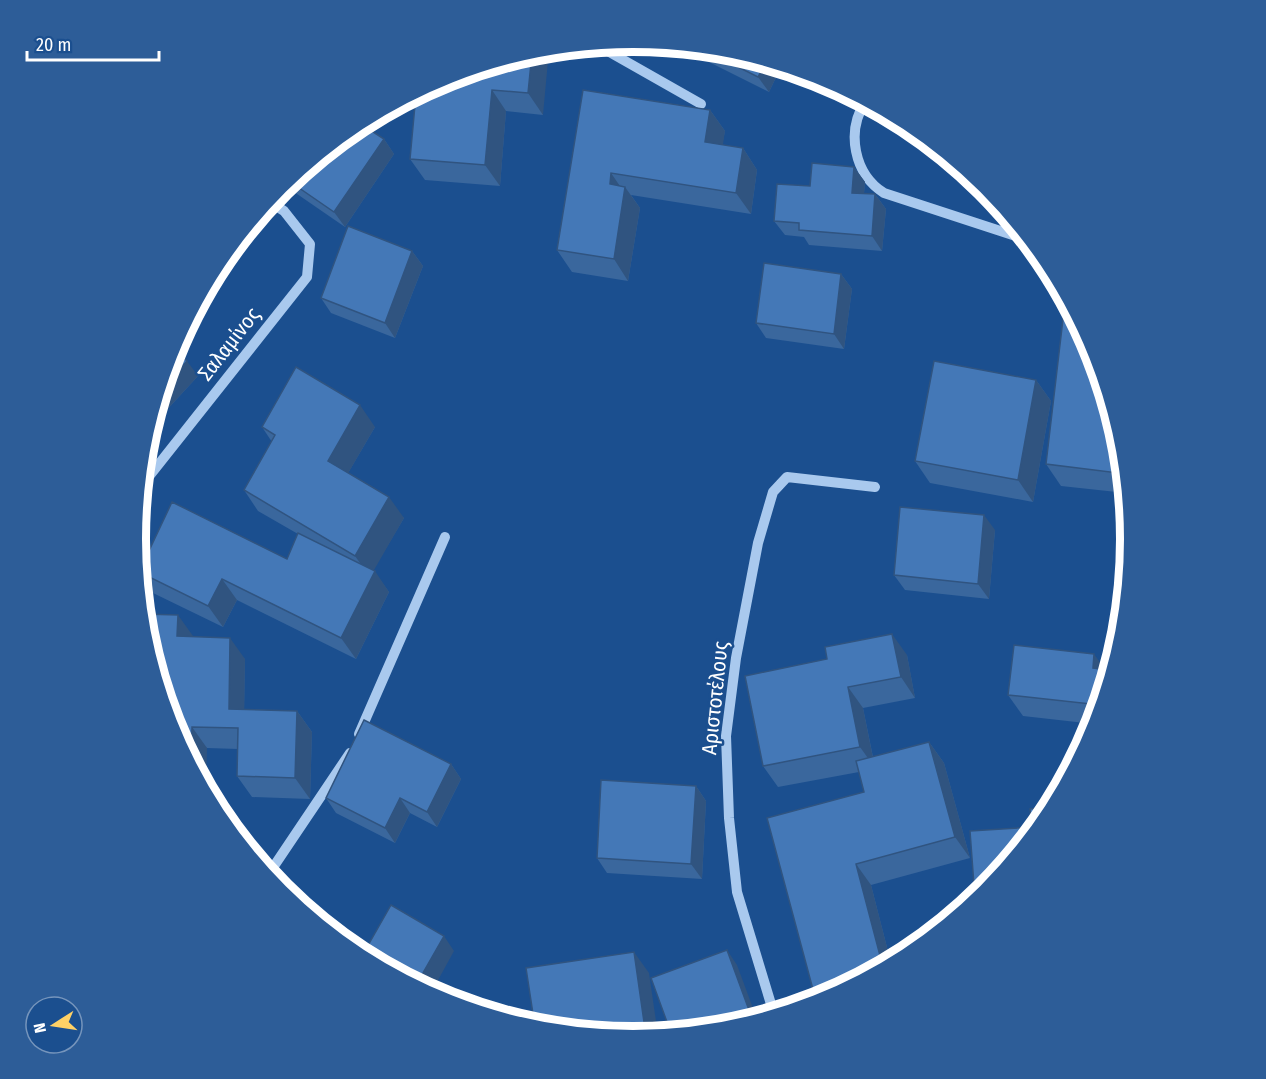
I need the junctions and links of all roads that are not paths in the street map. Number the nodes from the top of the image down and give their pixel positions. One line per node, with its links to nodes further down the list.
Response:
1 (612, 53): 2 (street)
2 (701, 104)
3 (860, 109): 5 (street)
4 (278, 207): 6 (street, Σαλαμίνος)
5 (1013, 235)
6 (150, 475)
7 (875, 487): 10 (street, Αριστοτέλους)
8 (445, 537): 9 (street)
9 (273, 867)
10 (772, 1006)

